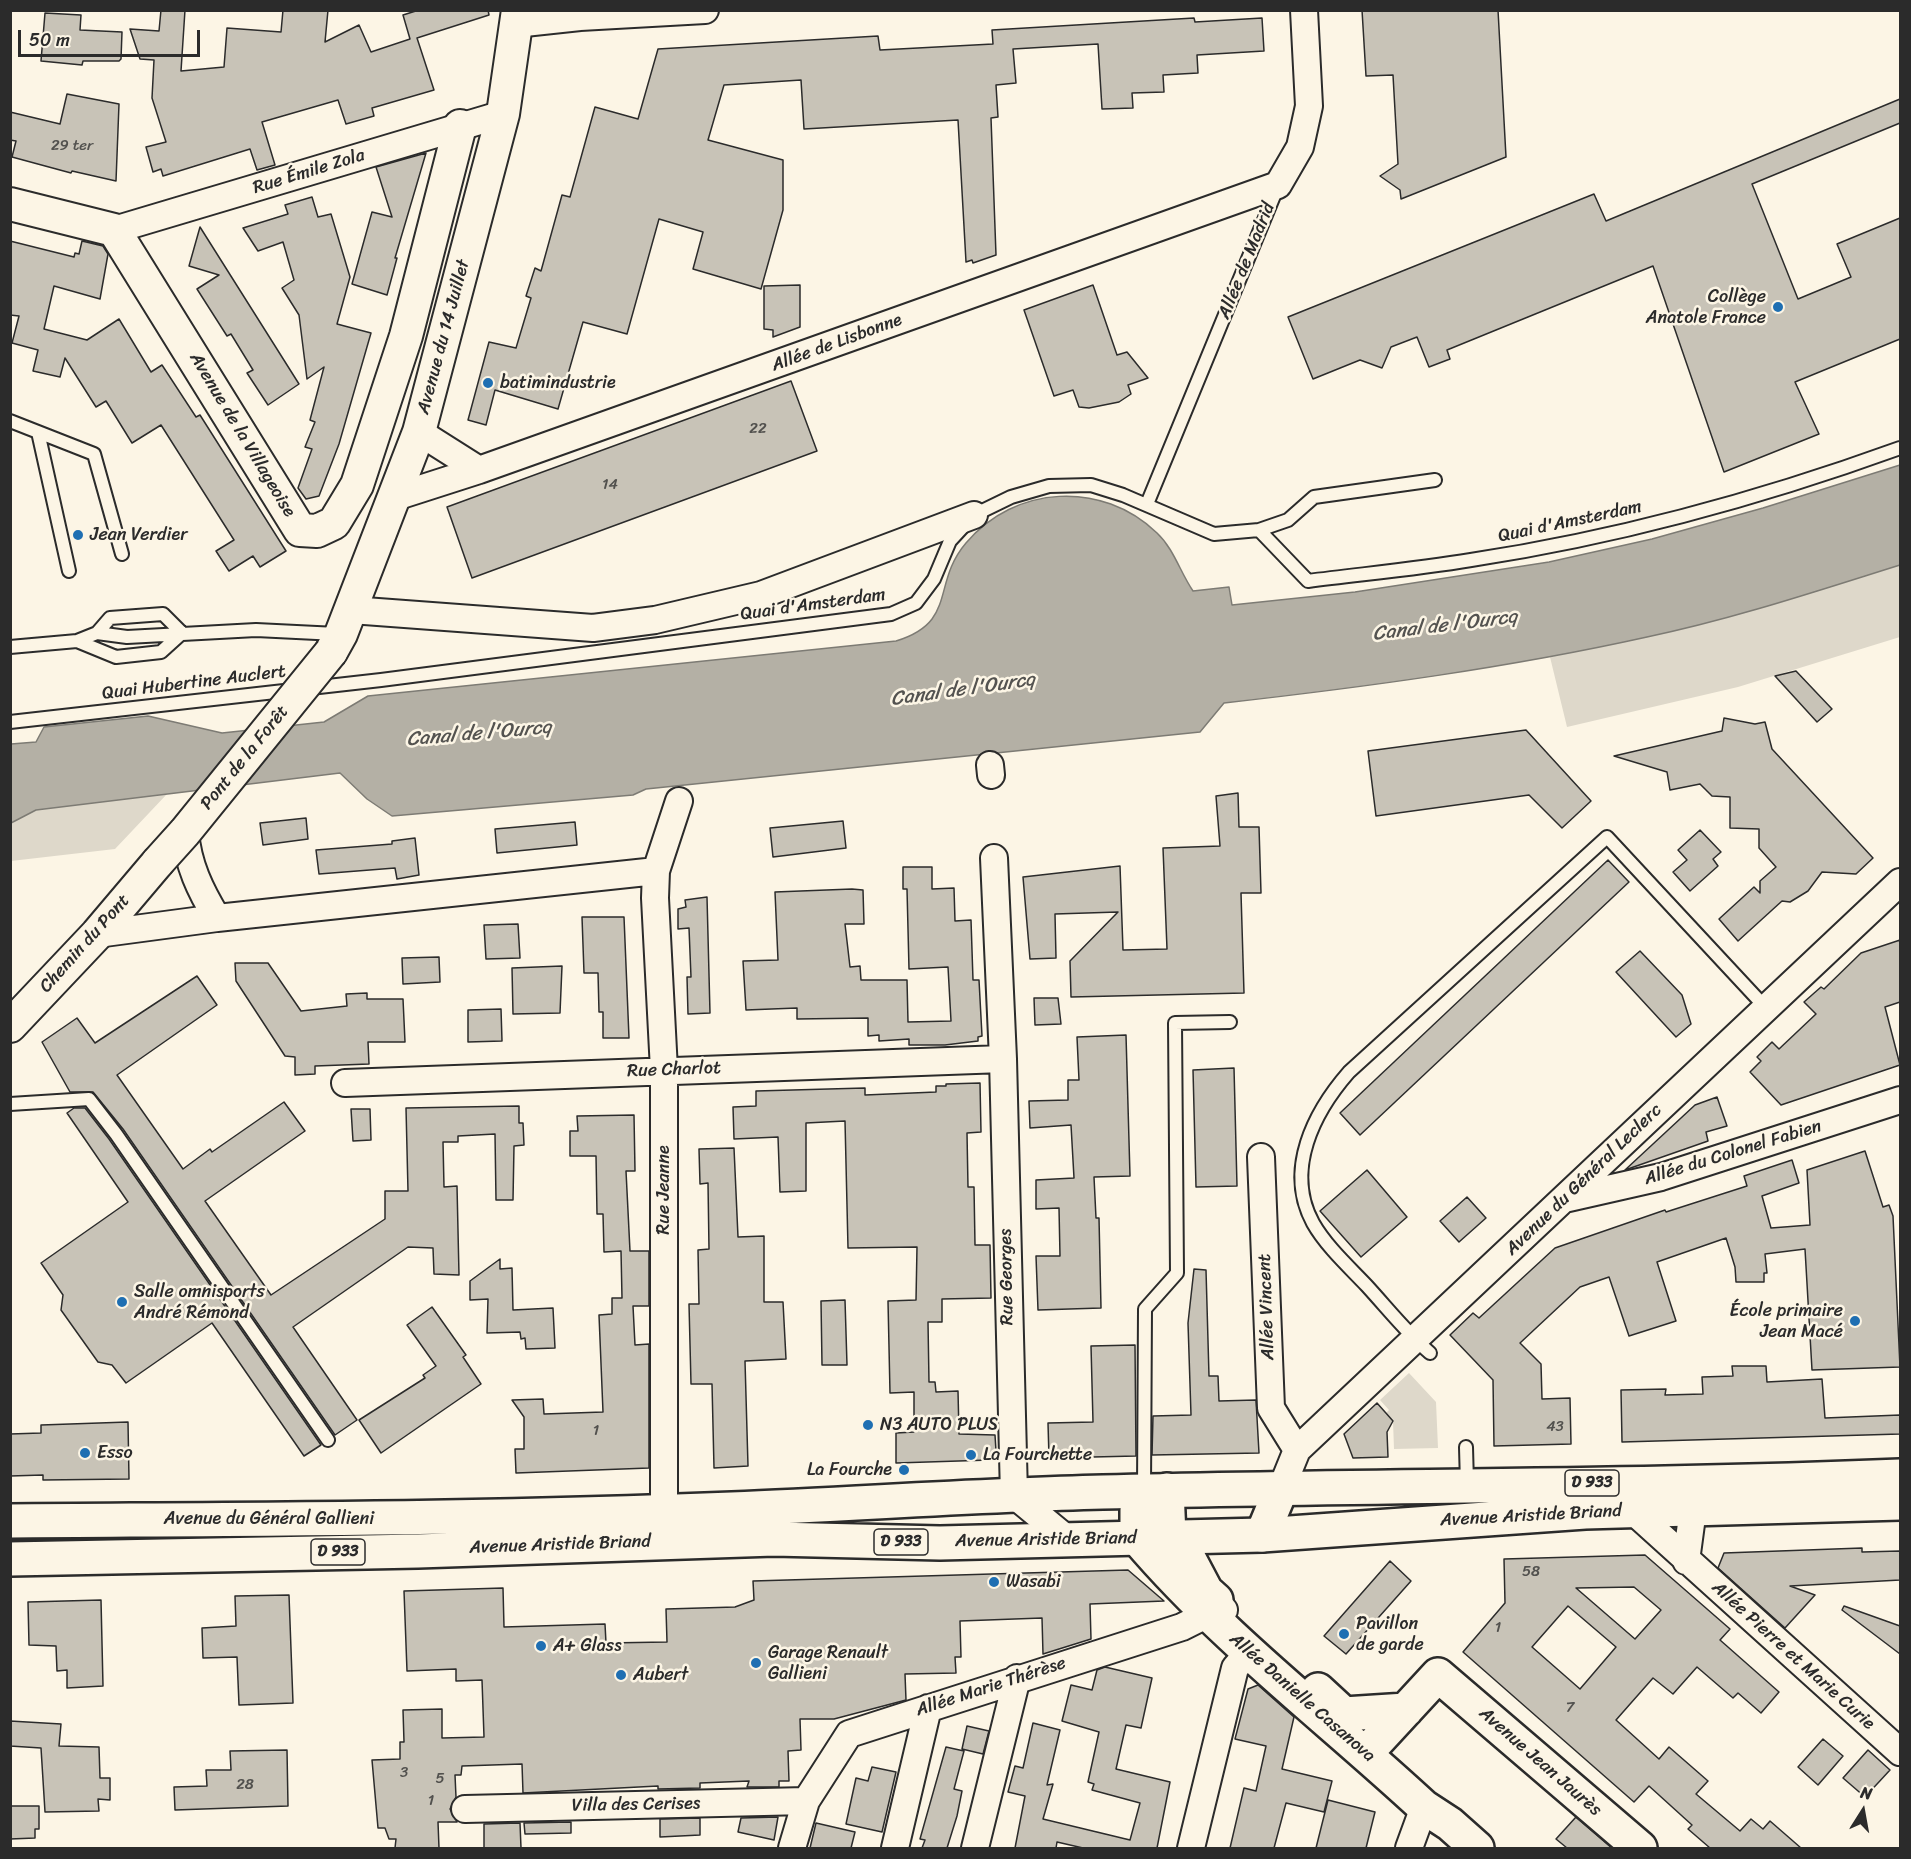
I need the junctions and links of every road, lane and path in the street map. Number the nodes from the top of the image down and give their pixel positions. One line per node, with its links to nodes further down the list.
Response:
1 (705, 10): 3 (street)
2 (1304, 10): 6 (street, Allée de Madrid)
3 (516, 17): 4 (street, Avenue du 14 Juillet)
4 (503, 114): 5 (street, Rue Émile Zola); 11 (street, Avenue du 14 Juillet)
5 (460, 126): 8 (street, Rue Émile Zola); 8 (street, Avenue de la Villageoise)
6 (1278, 185): 13 (street, Allée de Lisbonne); 16 (lane, Allée de Madrid)
7 (10, 204): 8 (street)
8 (114, 230)
9 (10, 421): 10 (lane)
10 (38, 432): 19 (lane); 20 (lane)
11 (419, 432): 13 (street); 15 (street, Avenue du 14 Juillet)
12 (1900, 448): 18 (lane, Quai d'Amsterdam)
13 (479, 471): 15 (street, Allée de Lisbonne)
14 (1436, 480): 18 (lane, Quai d'Amsterdam)
15 (395, 497): 21 (street, Avenue du 14 Juillet)
16 (1147, 504): 17 (lane, Quai d'Amsterdam); 18 (lane, Quai d'Amsterdam)
17 (974, 515): 21 (street); 26 (lane, Quai d'Amsterdam)
18 (1259, 530)
19 (122, 554)
20 (69, 571)
21 (341, 632): 23 (lane); 29 (street, Pont de la Forêt, bridge)
22 (98, 633): 23 (lane); 23 (lane); 24 (lane)
23 (182, 633): 24 (lane)
24 (77, 641): 25 (lane)
25 (10, 647)
26 (381, 680): 27 (lane, Quai Hubertine Auclert)
27 (10, 722)
28 (679, 801): 31 (street, Rue Jeanne)
29 (177, 851): 33 (street); 34 (street, Chemin du Pont)
30 (994, 858): 38 (street, Rue Georges)
31 (656, 871): 33 (street); 39 (street, Rue Jeanne)
32 (1900, 882): 35 (street, Avenue du Général Leclerc)
33 (217, 918): 34 (street)
34 (97, 934): 37 (street, Chemin du Pont)
35 (1766, 1008): 44 (street, Avenue du Général Leclerc); 45 (lane)
36 (1230, 1022): 52 (lane)
37 (10, 1026)
38 (1003, 1059): 39 (street, Rue Charlot); 53 (street, Rue Georges)
39 (664, 1070): 40 (street, Rue Charlot); 56 (street, Rue Jeanne)
40 (345, 1083)
41 (1900, 1100): 44 (street, Allée du Colonel Fabien)
42 (10, 1104): 46 (lane)
43 (1261, 1157): 48 (street, Allée Vincent)
44 (1564, 1199): 45 (street, Avenue du Général Leclerc)
45 (1422, 1346): 48 (street, Avenue du Général Leclerc)
46 (328, 1440)
47 (1466, 1447): 50 (lane)
48 (1297, 1450): 51 (street, Avenue du Général Leclerc)
49 (1900, 1476): 50 (main road, Avenue Aristide Briand / D 933)
50 (1467, 1484): 51 (main road, Avenue Aristide Briand / D 933)
51 (1282, 1487): 52 (main road, Avenue Aristide Briand / D 933); 60 (main road)
52 (1155, 1491): 53 (main road, Avenue Aristide Briand / D 933); 61 (main road); 62 (main road)
53 (1014, 1495): 56 (main road, Avenue Aristide Briand / D 933); 63 (street)
54 (1900, 1503): 55 (main road, Avenue Aristide Briand / D 933)
55 (1693, 1509): 57 (main road, Avenue Aristide Briand / D 933); 65 (street)
56 (664, 1510): 58 (main road, Avenue Aristide Briand / D 933)
57 (1632, 1510): 60 (main road, Avenue Aristide Briand / D 933); 65 (street, Allée Pierre et Marie Curie)
58 (528, 1515): 59 (main road, Avenue du Général Gallieni / D 933)
59 (10, 1521)
60 (1262, 1535): 61 (main road, Avenue Aristide Briand / D 933)
61 (1169, 1536): 62 (main road, Avenue Aristide Briand / D 933); 66 (main road, Allée Danielle Casanova)
62 (1137, 1538): 63 (main road, Avenue Aristide Briand / D 933); 66 (main road, Allée Danielle Casanova)
63 (1065, 1539): 64 (main road, Avenue Aristide Briand / D 933)
64 (10, 1559)
65 (1686, 1561): 71 (street, Allée Pierre et Marie Curie)
66 (1217, 1612): 67 (main road, Allée Danielle Casanova); 68 (street, Allée Marie Thérèse); 70 (main road, Allée Danielle Casanova)
67 (1249, 1652): 72 (main road, Allée Danielle Casanova); 79 (street)
68 (1017, 1678): 69 (street, Allée Marie Thérèse); 78 (street)
69 (928, 1708): 73 (street, Allée Marie Thérèse); 77 (street)
70 (1406, 1710): 72 (main road); 82 (main road, Avenue Jean Jaurès)
71 (1900, 1752)
72 (1366, 1753): 74 (main road, Allée Danielle Casanova)
73 (806, 1801): 75 (street, Villa des Cerises); 76 (street, Allée Marie Thérèse)
74 (1424, 1807): 80 (street); 81 (main road, Allée Danielle Casanova)
75 (465, 1809)
76 (792, 1848)
77 (895, 1848)
78 (975, 1848)
79 (1191, 1848)
80 (1409, 1848)
81 (1477, 1848)
82 (1640, 1848)

